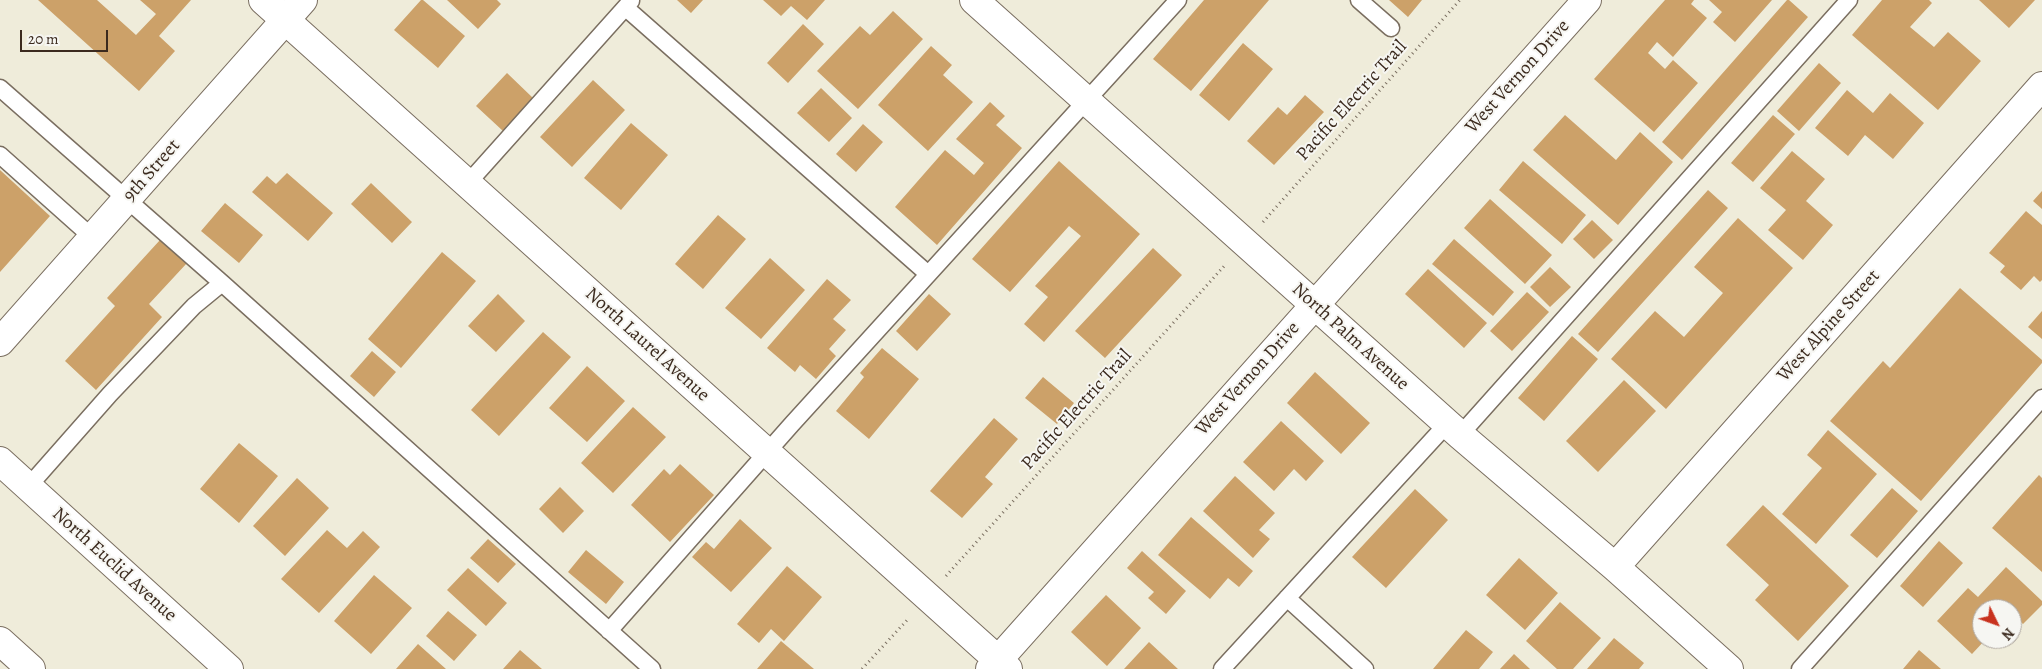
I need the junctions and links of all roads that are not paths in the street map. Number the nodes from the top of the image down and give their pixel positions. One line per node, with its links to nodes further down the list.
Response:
1 (263, 0): 9 (street, North Laurel Avenue)
2 (303, 0): 9 (street, 9th Street)
3 (974, 0): 13 (street, North Palm Avenue)
4 (1178, 0): 13 (lane)
5 (1358, 0): 10 (lane)
6 (1587, 0): 20 (street, West Vernon Drive)
7 (1849, 0): 23 (lane)
8 (629, 4): 15 (lane); 18 (lane)
9 (285, 20): 15 (street, North Laurel Avenue); 16 (street, 9th Street)
10 (1390, 28)
11 (2042, 86): 27 (street, West Alpine Street)
12 (0, 88): 16 (lane)
13 (1086, 100): 18 (lane); 20 (street, North Palm Avenue)
14 (0, 155): 17 (lane)
15 (468, 183): 24 (street, North Laurel Avenue)
16 (127, 200): 17 (street, 9th Street); 19 (lane)
17 (92, 238): 21 (street, 9th Street)
18 (928, 274): 24 (lane)
19 (222, 283): 26 (lane); 29 (lane)
20 (1314, 305): 23 (street, North Palm Avenue); 30 (street, West Vernon Drive)
21 (0, 342)
22 (2042, 398): 36 (lane)
23 (1453, 429): 27 (street, North Palm Avenue); 28 (lane)
24 (767, 452): 29 (lane); 30 (street, North Laurel Avenue)
25 (0, 461): 26 (street, North Euclid Avenue)
26 (28, 486): 31 (street, North Euclid Avenue)
27 (1615, 567): 35 (street, North Palm Avenue)
28 (1287, 598): 33 (lane); 34 (lane)
29 (609, 631): 32 (lane)
30 (999, 666)
31 (229, 669)
32 (652, 669)
33 (1222, 669)
34 (1366, 669)
35 (1729, 669)
36 (1800, 669)

